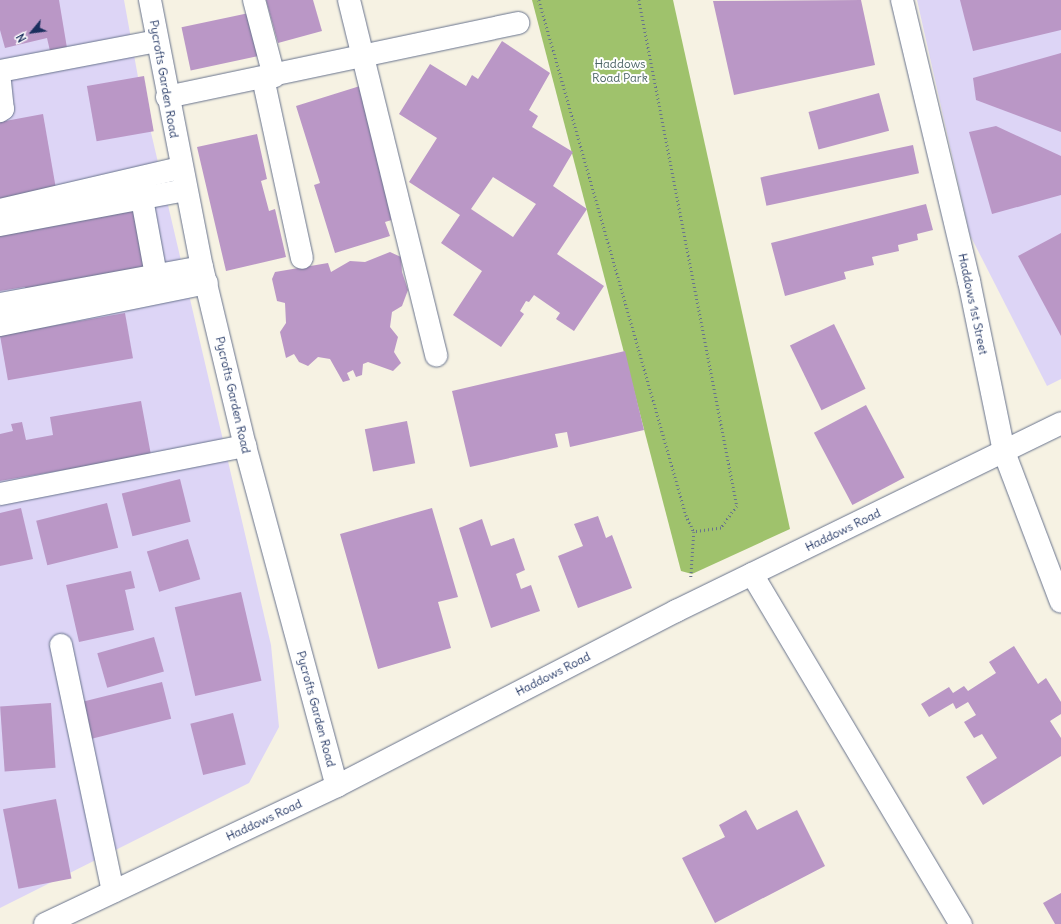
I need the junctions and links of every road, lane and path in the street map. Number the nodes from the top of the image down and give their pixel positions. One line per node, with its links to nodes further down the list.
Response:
1 (150, 0): 8 (street, Pycrofts Garden Road)
2 (254, 0): 11 (street)
3 (348, 0): 9 (street)
4 (539, 0): 30 (path)
5 (639, 0): 30 (path)
6 (902, 0): 28 (street, Haddows 1st Street)
7 (518, 23): 9 (street)
8 (157, 41): 10 (street); 13 (street, Pycrofts Garden Road)
9 (363, 56): 11 (street); 25 (street)
10 (0, 72)
11 (268, 77): 13 (street); 20 (street)
12 (0, 82): 14 (street)
13 (167, 97): 15 (street, Pycrofts Garden Road)
14 (0, 111)
15 (180, 168): 16 (street, Pycrofts Garden Road); 18 (street)
16 (186, 190): 17 (street); 22 (street, Pycrofts Garden Road)
17 (142, 199): 19 (street); 21 (street)
18 (0, 210)
19 (0, 225)
20 (302, 258)
21 (156, 275): 22 (street); 23 (street)
22 (205, 275): 24 (street); 27 (street, Pycrofts Garden Road)
23 (0, 304)
24 (0, 325)
25 (436, 355)
26 (1061, 423): 28 (street, Haddows Road)
27 (245, 446): 29 (street); 35 (street, Pycrofts Garden Road)
28 (1004, 452): 31 (street, Haddows Road); 32 (street, Haddows 1st Street)
29 (0, 494)
30 (694, 532): 33 (path)
31 (752, 574): 33 (street, Haddows Road); 38 (street)
32 (1061, 602)
33 (676, 611): 35 (street, Haddows Road)
34 (61, 645): 36 (street)
35 (337, 786): 36 (street, Haddows Road)
36 (113, 892): 37 (street, Haddows Road)
37 (45, 924)
38 (961, 924)

